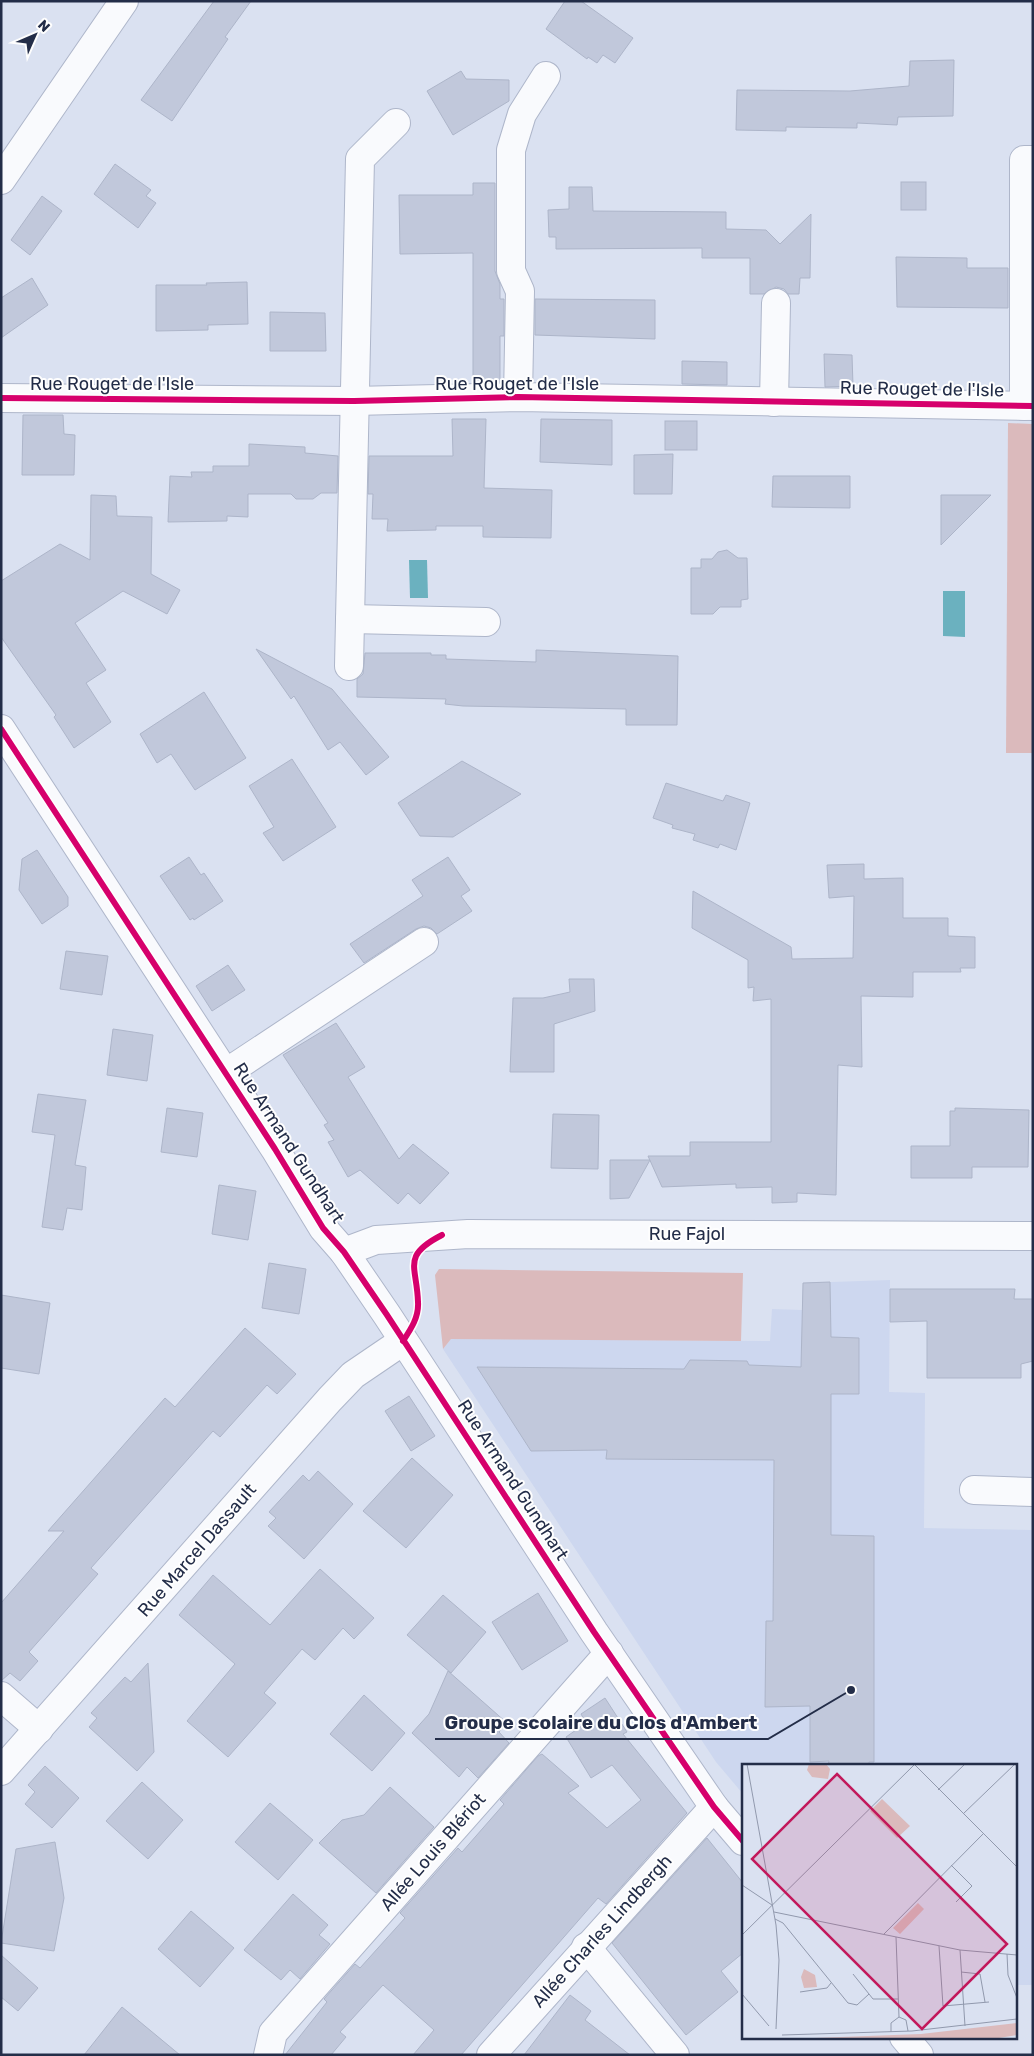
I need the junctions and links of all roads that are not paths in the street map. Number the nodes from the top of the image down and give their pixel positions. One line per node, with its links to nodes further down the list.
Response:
1 (124, 1): 5 (street)
2 (546, 76): 7 (street)
3 (396, 123): 9 (street)
4 (1033, 160): 11 (street)
5 (1, 180)
6 (776, 303): 10 (street)
7 (518, 397): 9 (street, Rue Rouget de l'Isle); 10 (street, Rue Rouget de l'Isle)
8 (1, 398): 9 (street, Rue Rouget de l'Isle)
9 (354, 401): 12 (street)
10 (774, 402): 11 (street, Rue Rouget de l'Isle)
11 (1028, 406)
12 (350, 619): 13 (street); 14 (street)
13 (486, 622)
14 (349, 666)
15 (1, 729): 17 (street, Rue Armand Gundhart)
16 (424, 942): 17 (street)
17 (226, 1073): 19 (street, Rue Armand Gundhart)
18 (1033, 1236): 19 (street, Rue Fajol)
19 (344, 1252): 20 (street, Rue Armand Gundhart)
20 (403, 1342): 23 (street, Rue Armand Gundhart); 25 (street, Rue Marcel Dassault)
21 (974, 1490): 22 (street)
22 (1033, 1492)
23 (609, 1653): 27 (street, Rue Armand Gundhart); 31 (street, Allée Louis Blériot)
24 (1, 1696): 25 (street)
25 (39, 1728): 26 (street, Rue Marcel Dassault)
26 (1, 1771)
27 (714, 1807): 28 (street, Rue Armand Gundhart); 29 (street, Allée Charles Lindbergh)
28 (742, 1840)
29 (586, 1947): 32 (street, Allée Charles Lindbergh); 33 (street)
30 (905, 2038): 34 (street)
31 (268, 2055)
32 (491, 2055)
33 (675, 2055)
34 (919, 2055)

